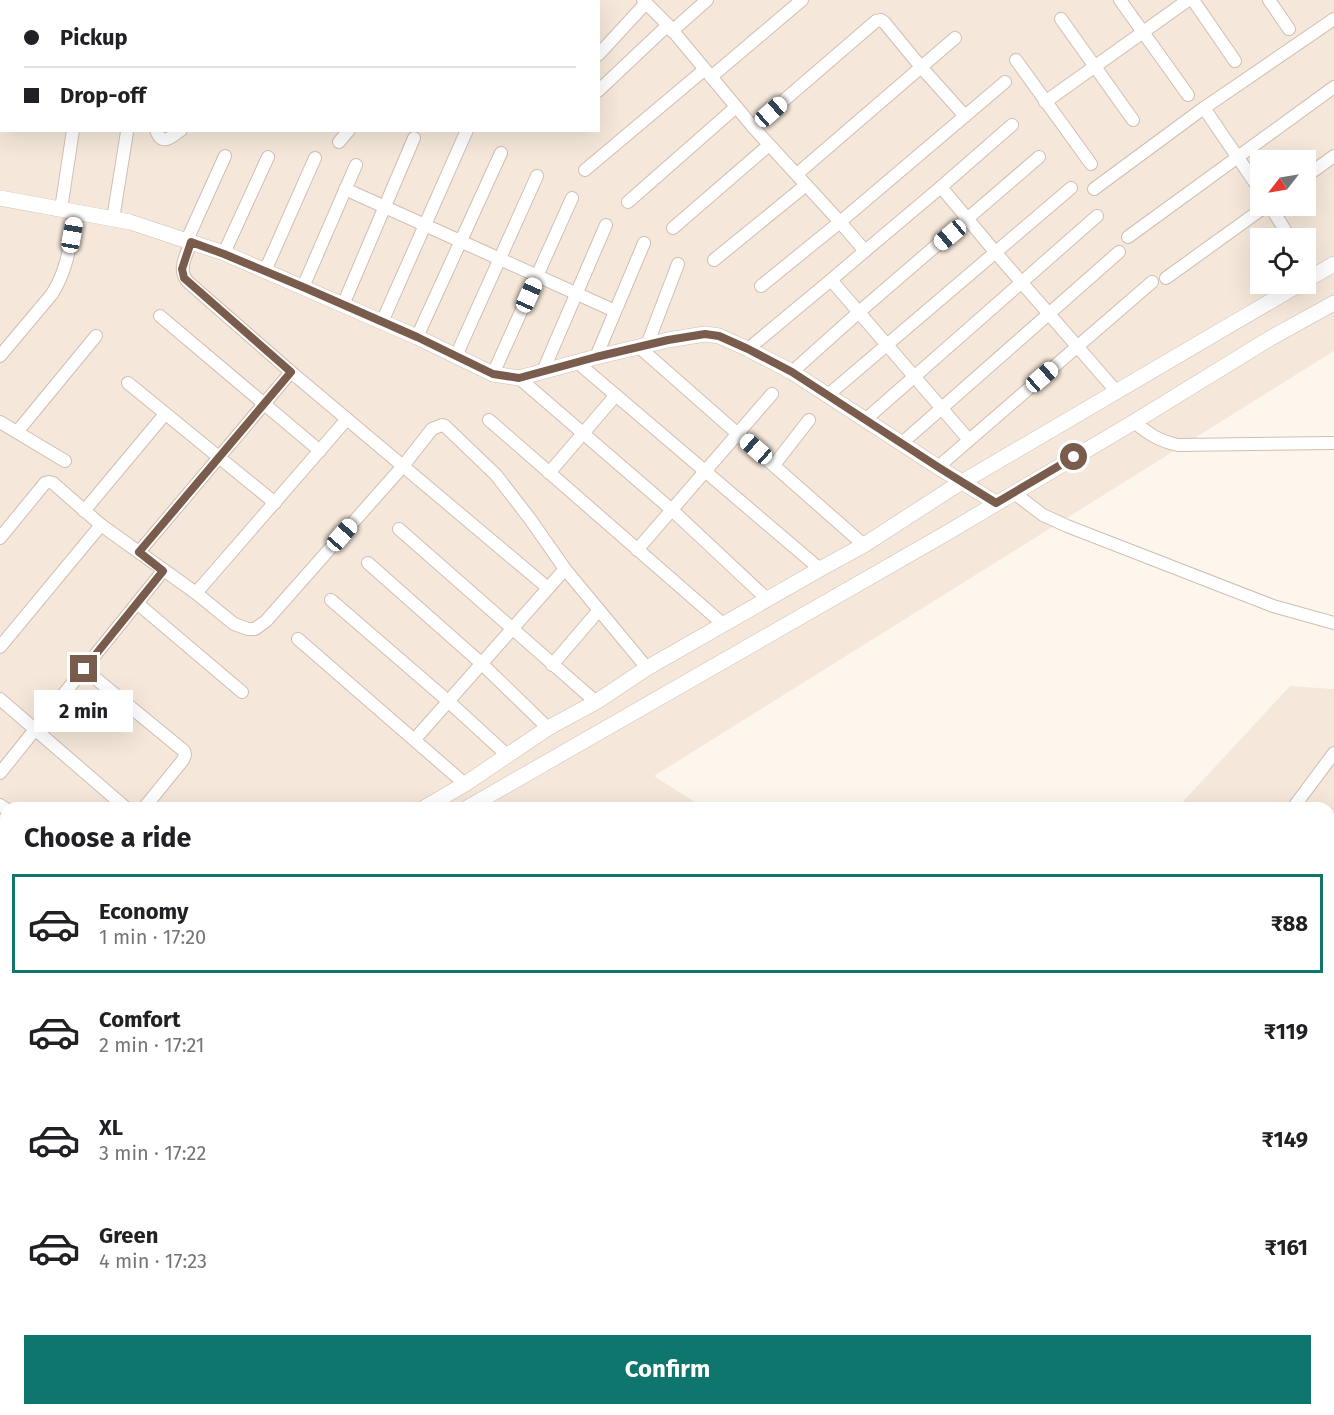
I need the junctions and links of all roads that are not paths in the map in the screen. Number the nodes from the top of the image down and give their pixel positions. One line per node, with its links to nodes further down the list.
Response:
1 (707, 0): 10 (street)
2 (802, 0): 19 (street)
3 (1120, 0): 12 (street)
4 (1188, 0): 12 (street)
5 (1193, 0): 16 (street)
6 (1269, 0): 11 (street)
7 (645, 2): 10 (street); 14 (street)
8 (1061, 19): 17 (street)
9 (1334, 19): 26 (street)
10 (670, 28): 19 (street); 22 (street)
11 (1289, 29)
12 (1143, 32): 17 (street); 23 (street)
13 (955, 38): 18 (street)
14 (600, 53)
15 (1016, 60): 24 (street)
16 (1235, 61)
17 (1095, 66): 24 (street); 28 (street)
18 (921, 67): 27 (street); 30 (street); 51 (street)
19 (707, 73): 25 (street); 50 (street)
20 (1005, 82): 27 (street)
21 (1334, 87): 45 (street)
22 (600, 89)
23 (1188, 95)
24 (1046, 102): 47 (street)
25 (736, 107): 30 (street); 61 (street)
26 (1204, 108): 45 (street); 58 (street)
27 (966, 116): 68 (street)
28 (1133, 120)
29 (1012, 125): 55 (street)
30 (753, 127): 39 (street)
31 (73, 132): 63 (street)
32 (127, 132): 66 (street)
33 (157, 132): 34 (street)
34 (178, 132)
35 (347, 132): 38 (street)
36 (467, 132): 69 (street)
37 (414, 138): 62 (street)
38 (339, 142)
39 (770, 146): 51 (street); 71 (street)
40 (501, 153): 74 (street)
41 (225, 156): 73 (street)
42 (1334, 156): 49 (street)
43 (268, 157): 79 (street)
44 (1039, 157): 67 (street)
45 (1238, 157): 52 (street); 72 (street)
46 (315, 158): 85 (street)
47 (1091, 164)
48 (356, 165): 57 (street)
49 (1316, 169)
50 (585, 170)
51 (796, 174): 54 (street)
52 (1250, 175)
53 (537, 176): 80 (street)
54 (806, 185): 68 (street); 81 (street)
55 (941, 187): 67 (street); 76 (street)
56 (1071, 188): 78 (street)
57 (345, 189): 62 (street); 92 (street)
58 (1094, 189)
59 (0, 198): 63 (street)
60 (572, 198): 86 (street)
61 (628, 202)
62 (385, 207): 69 (street); 96 (street)
63 (68, 211): 66 (street); 108 (street)
64 (1097, 216): 89 (street)
65 (1252, 216): 87 (street)
66 (113, 219): 73 (street)
67 (968, 219): 78 (street); 98 (street)
68 (840, 222): 76 (street); 91 (street)
69 (425, 225): 74 (street); 101 (street)
70 (606, 225): 93 (street)
71 (673, 228)
72 (1128, 237)
73 (189, 241): 79 (street); 113 (street)
74 (461, 241): 80 (street); 103 (street)
75 (644, 243): 97 (street)
76 (865, 251): 88 (street)
77 (1119, 252): 99 (street)
78 (996, 253): 89 (street); 104 (street)
79 (224, 254): 85 (street)
80 (500, 259): 86 (street); 109 (street)
81 (714, 260)
82 (678, 264): 105 (street)
83 (1334, 264): 84 (street)
84 (1316, 271)
85 (265, 272): 92 (street)
86 (537, 276): 93 (street); 115 (street)
87 (1166, 278)
88 (831, 280): 98 (street); 107 (street)
89 (1022, 282): 99 (street); 116 (street)
90 (1152, 282): 106 (street)
91 (760, 286)
92 (303, 287): 96 (street)
93 (577, 293): 97 (street); 112 (street)
94 (1275, 294): 119 (street)
95 (1334, 303): 131 (street)
96 (343, 305): 101 (street)
97 (615, 311): 110 (street)
98 (859, 312): 104 (street); 114 (street)
99 (1049, 313): 106 (street); 124 (street)
100 (160, 316): 123 (street)
101 (382, 322): 103 (street)
102 (96, 336): 132 (street)
103 (417, 337): 109 (street)
104 (887, 344): 116 (street); 122 (street)
105 (643, 346): 107 (street); 110 (street); 134 (street)
106 (1078, 346): 119 (street); 135 (street)
107 (748, 349): 114 (street)
108 (0, 356)
109 (456, 356): 115 (street)
110 (596, 357): 111 (street)
111 (578, 363): 112 (street); 121 (street)
112 (543, 371): 117 (street)
113 (291, 372): 123 (street); 126 (street)
114 (792, 372): 122 (street)
115 (493, 374): 117 (street)
116 (914, 376): 124 (street); 129 (street)
117 (519, 378): 133 (street)
118 (128, 383): 125 (street)
119 (1116, 391): 146 (street)
120 (772, 394): 134 (street)
121 (616, 395): 133 (street); 144 (street)
122 (828, 395): 129 (street)
123 (264, 404): 138 (street); 139 (street)
124 (941, 408): 135 (street); 136 (street)
125 (165, 414): 139 (street); 151 (street)
126 (347, 419): 138 (street); 142 (street)
127 (489, 420): 145 (street)
128 (809, 420): 141 (street)
129 (865, 420): 136 (street)
130 (0, 422): 132 (street)
131 (1134, 422): 137 (street); 147 (street)
132 (17, 432): 140 (street)
133 (584, 433): 145 (street); 150 (street)
134 (738, 433): 141 (street); 144 (street)
135 (969, 440): 143 (street)
136 (902, 443): 143 (street)
137 (1334, 443)
138 (320, 451): 148 (street)
139 (219, 457): 148 (street); 157 (street)
140 (65, 460)
141 (774, 465): 155 (street)
142 (403, 466): 159 (street); 162 (street); 163 (street)
143 (938, 467): 146 (street)
144 (705, 472): 150 (street); 160 (street)
145 (549, 473): 156 (street)
146 (958, 485): 149 (street); 155 (street)
147 (1014, 493): 149 (street); 168 (street)
148 (275, 503): 163 (street)
149 (989, 507): 191 (street)
150 (672, 510): 156 (street); 164 (street)
151 (84, 511): 152 (street); 154 (street)
152 (101, 525): 157 (street); 172 (street)
153 (399, 529): 170 (street)
154 (0, 538)
155 (864, 545): 160 (street)
156 (637, 550): 169 (street)
157 (139, 552): 161 (street)
158 (368, 563): 173 (street)
159 (565, 569): 162 (street); 167 (street)
160 (820, 569): 164 (street)
161 (163, 571): 163 (street); 166 (street)
162 (548, 588): 170 (street)
163 (196, 593)
164 (767, 599): 169 (street)
165 (331, 600): 179 (street)
166 (137, 603): 176 (street); 177 (street)
167 (599, 610): 174 (street); 175 (street)
168 (1334, 623)
169 (723, 624): 175 (street)
170 (512, 629): 173 (street); 174 (street)
171 (298, 639): 183 (street)
172 (0, 647)
173 (482, 663): 179 (street); 181 (street)
174 (552, 665): 180 (street)
175 (647, 668): 180 (street)
176 (84, 669): 182 (street); 189 (street)
177 (242, 692)
178 (0, 699): 182 (street)
179 (448, 701): 183 (street); 185 (street)
180 (596, 702): 181 (street)
181 (548, 728): 185 (street)
182 (35, 730): 186 (street); 188 (street)
183 (415, 739): 187 (street)
184 (1334, 753): 192 (street)
185 (507, 755): 187 (street)
186 (0, 773)
187 (465, 784): 190 (street)
188 (119, 802)
189 (149, 802)
190 (434, 802)
191 (477, 802)
192 (1297, 802)

